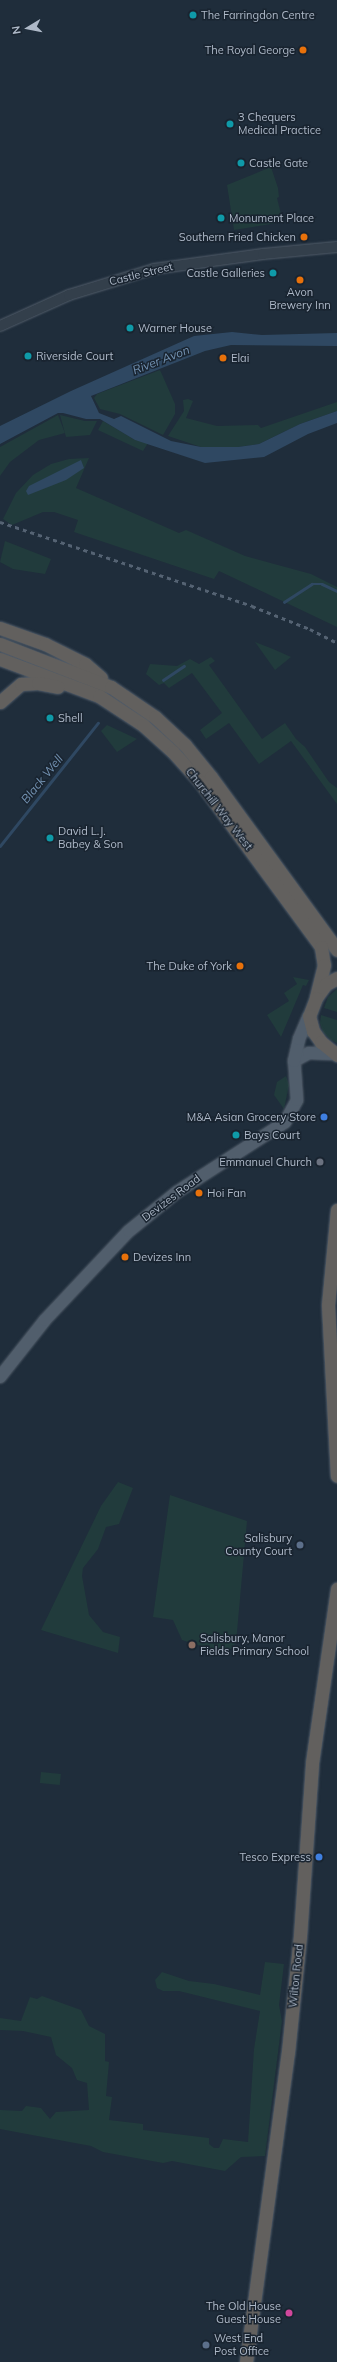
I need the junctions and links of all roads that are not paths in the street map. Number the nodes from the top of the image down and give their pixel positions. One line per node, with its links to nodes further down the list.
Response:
1 (337, 247): 2 (street, Castle Street)
2 (0, 326)
3 (0, 628): 6 (highway)
4 (0, 644): 6 (highway, Churchill Way West)
5 (0, 659): 8 (highway, Churchill Way West)
6 (111, 687): 9 (highway, Churchill Way West)
7 (0, 702): 8 (highway)
8 (127, 714): 11 (highway, Churchill Way West)
9 (337, 950)
10 (337, 978): 11 (highway)
11 (316, 998): 12 (highway)
12 (309, 1016): 13 (highway); 14 (main road, Devizes Road)
13 (336, 1055): 14 (main road)
14 (294, 1061): 16 (main road, Devizes Road)
15 (337, 1210): 17 (highway)
16 (0, 1377)
17 (337, 1476)
18 (337, 1589): 19 (highway, Wilton Road)
19 (246, 2362)

